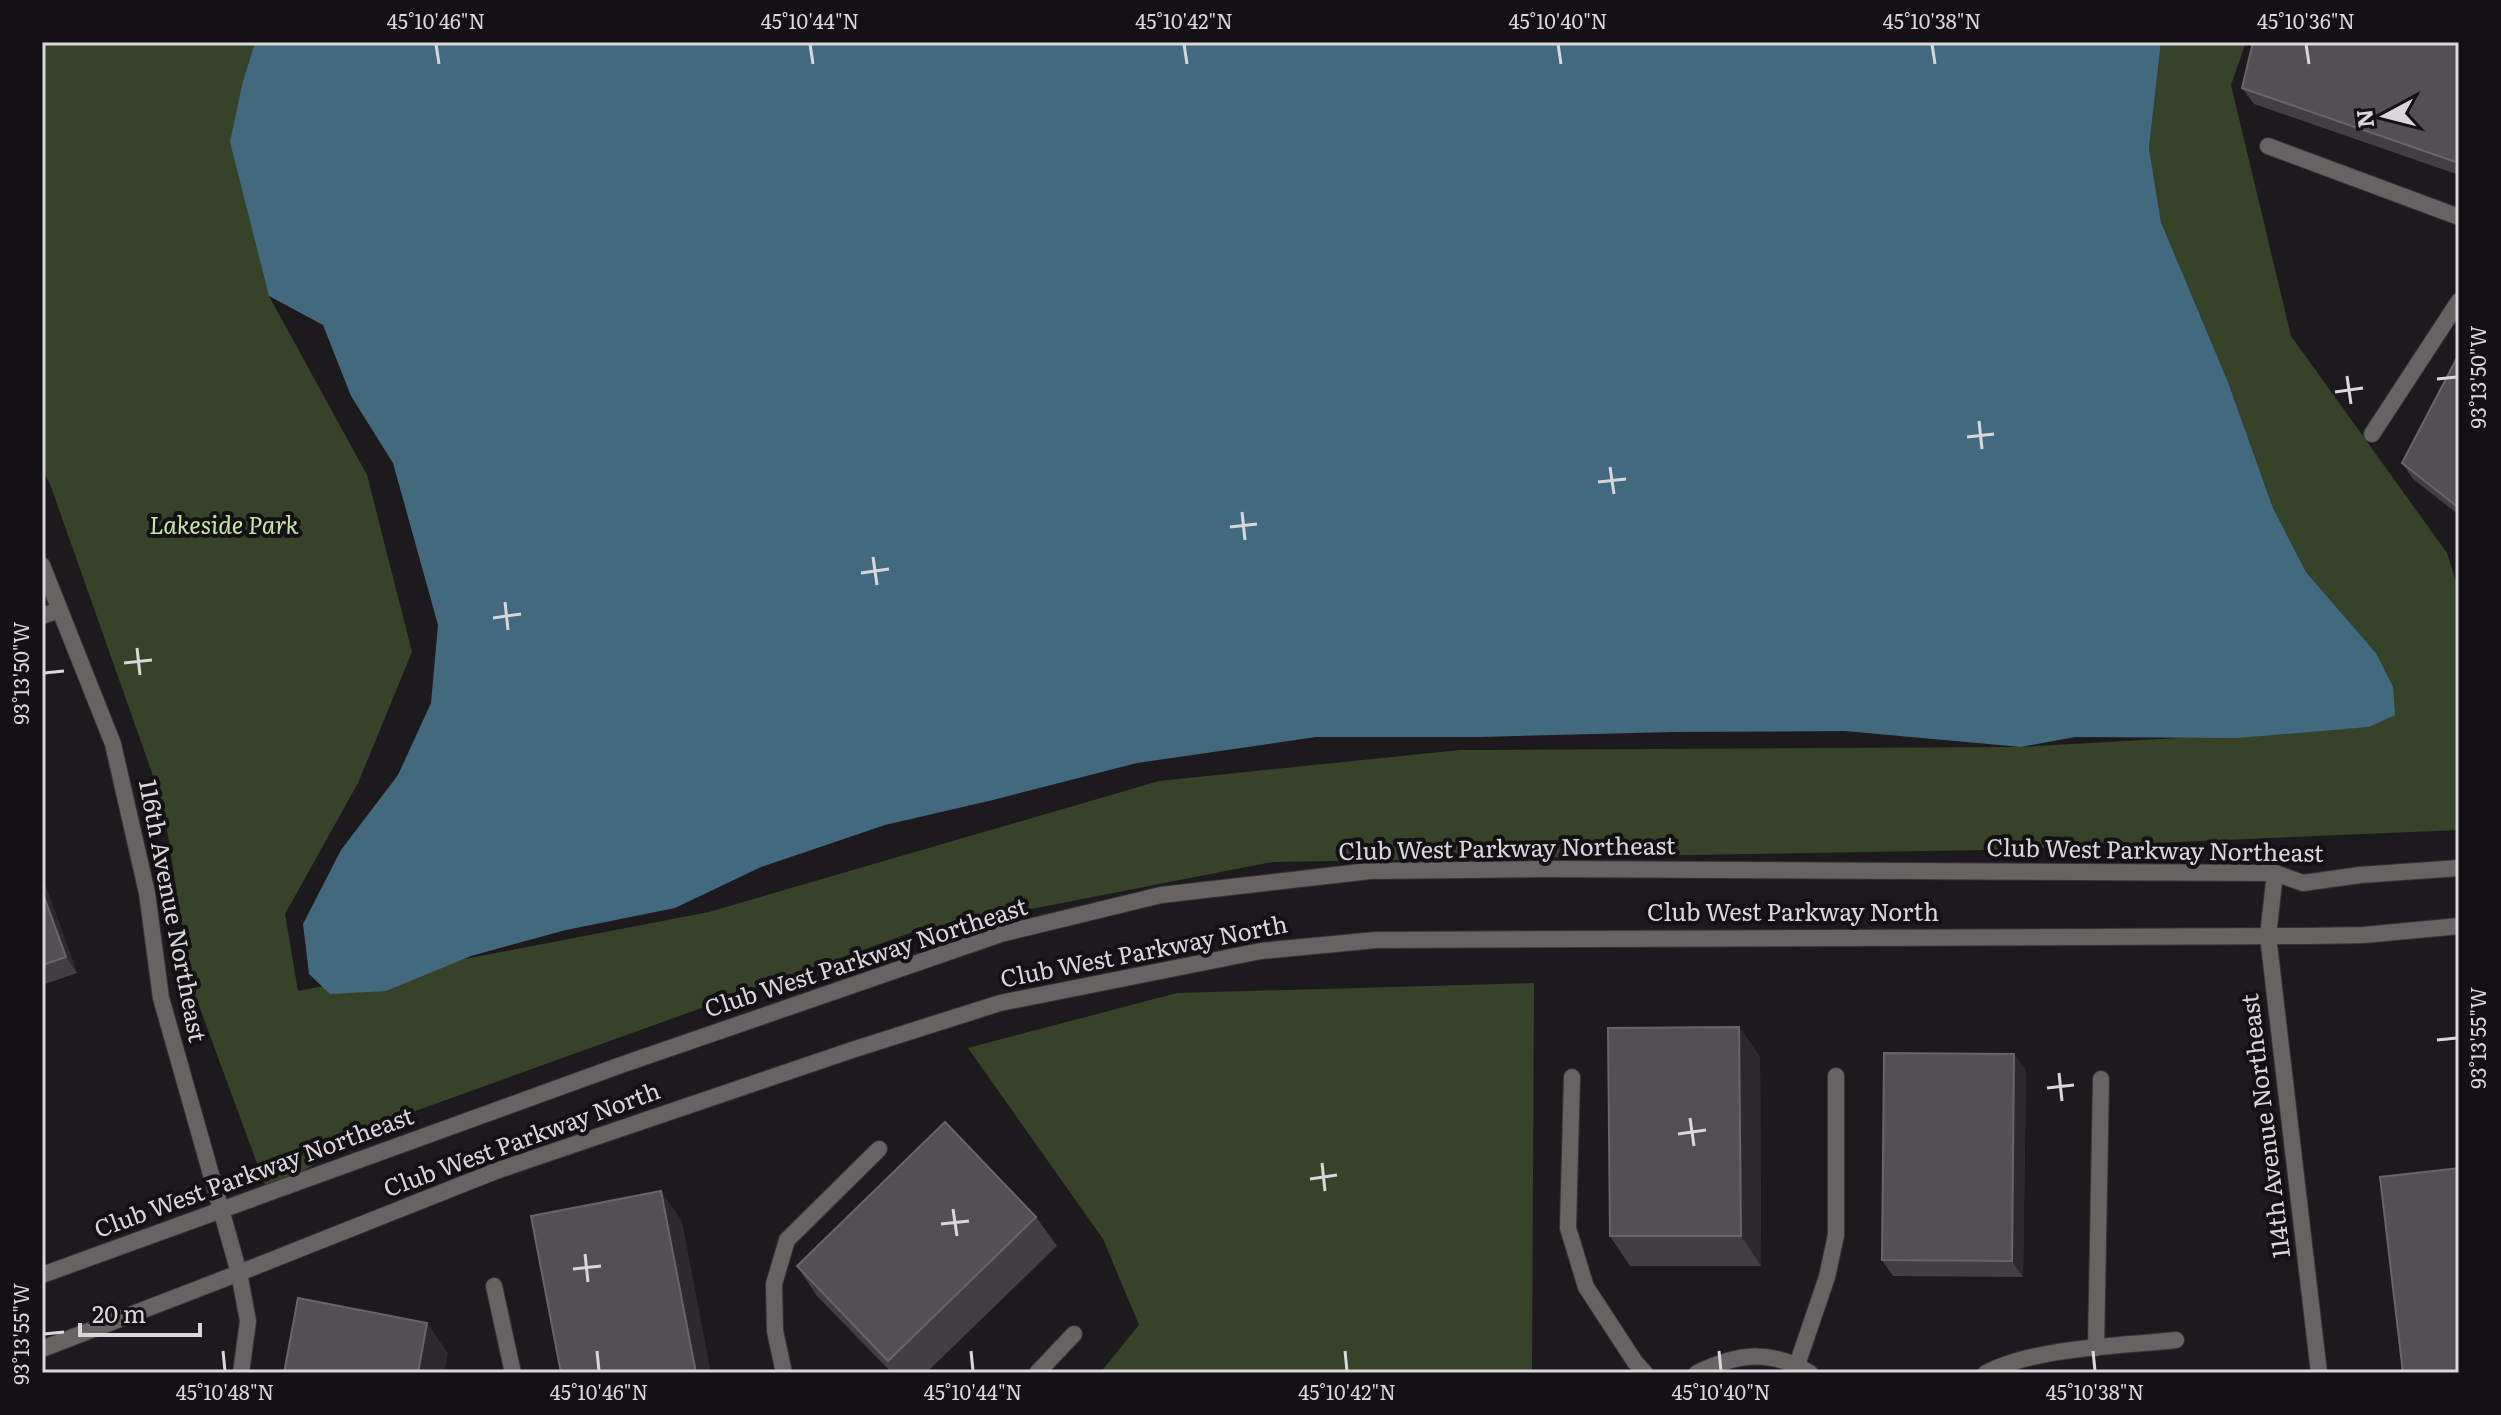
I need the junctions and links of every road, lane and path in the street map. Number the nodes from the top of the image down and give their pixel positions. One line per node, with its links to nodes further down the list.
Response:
1 (2268, 146): 2 (street)
2 (2459, 217)
3 (2459, 301): 4 (street)
4 (2372, 434)
5 (42, 565): 6 (street, 116th Avenue Northeast)
6 (59, 610): 7 (street); 16 (street, 116th Avenue Northeast)
7 (42, 616)
8 (2459, 868): 9 (street, Club West Parkway Northeast)
9 (2275, 873): 11 (street, 114th Avenue Northeast); 16 (street, Club West Parkway Northeast)
10 (2459, 926): 11 (street, Club West Parkway North)
11 (2268, 936): 17 (street, Club West Parkway North); 32 (street, 114th Avenue Northeast)
12 (1836, 1076): 24 (street)
13 (1572, 1077): 29 (street)
14 (2101, 1079): 22 (street)
15 (879, 1149): 27 (street)
16 (220, 1210): 17 (street, 116th Avenue Northeast); 18 (street, Club West Parkway Northeast)
17 (239, 1273): 23 (street, Club West Parkway North); 25 (street, 116th Avenue Northeast)
18 (42, 1275)
19 (494, 1286): 26 (street)
20 (1074, 1334): 28 (street)
21 (2176, 1340): 22 (street)
22 (2096, 1348): 31 (street)
23 (42, 1349)
24 (1804, 1369): 30 (street)
25 (241, 1373)
26 (513, 1373)
27 (784, 1373)
28 (1037, 1373)
29 (1645, 1373)
30 (1697, 1373)
31 (1986, 1373)
32 (2319, 1373)

